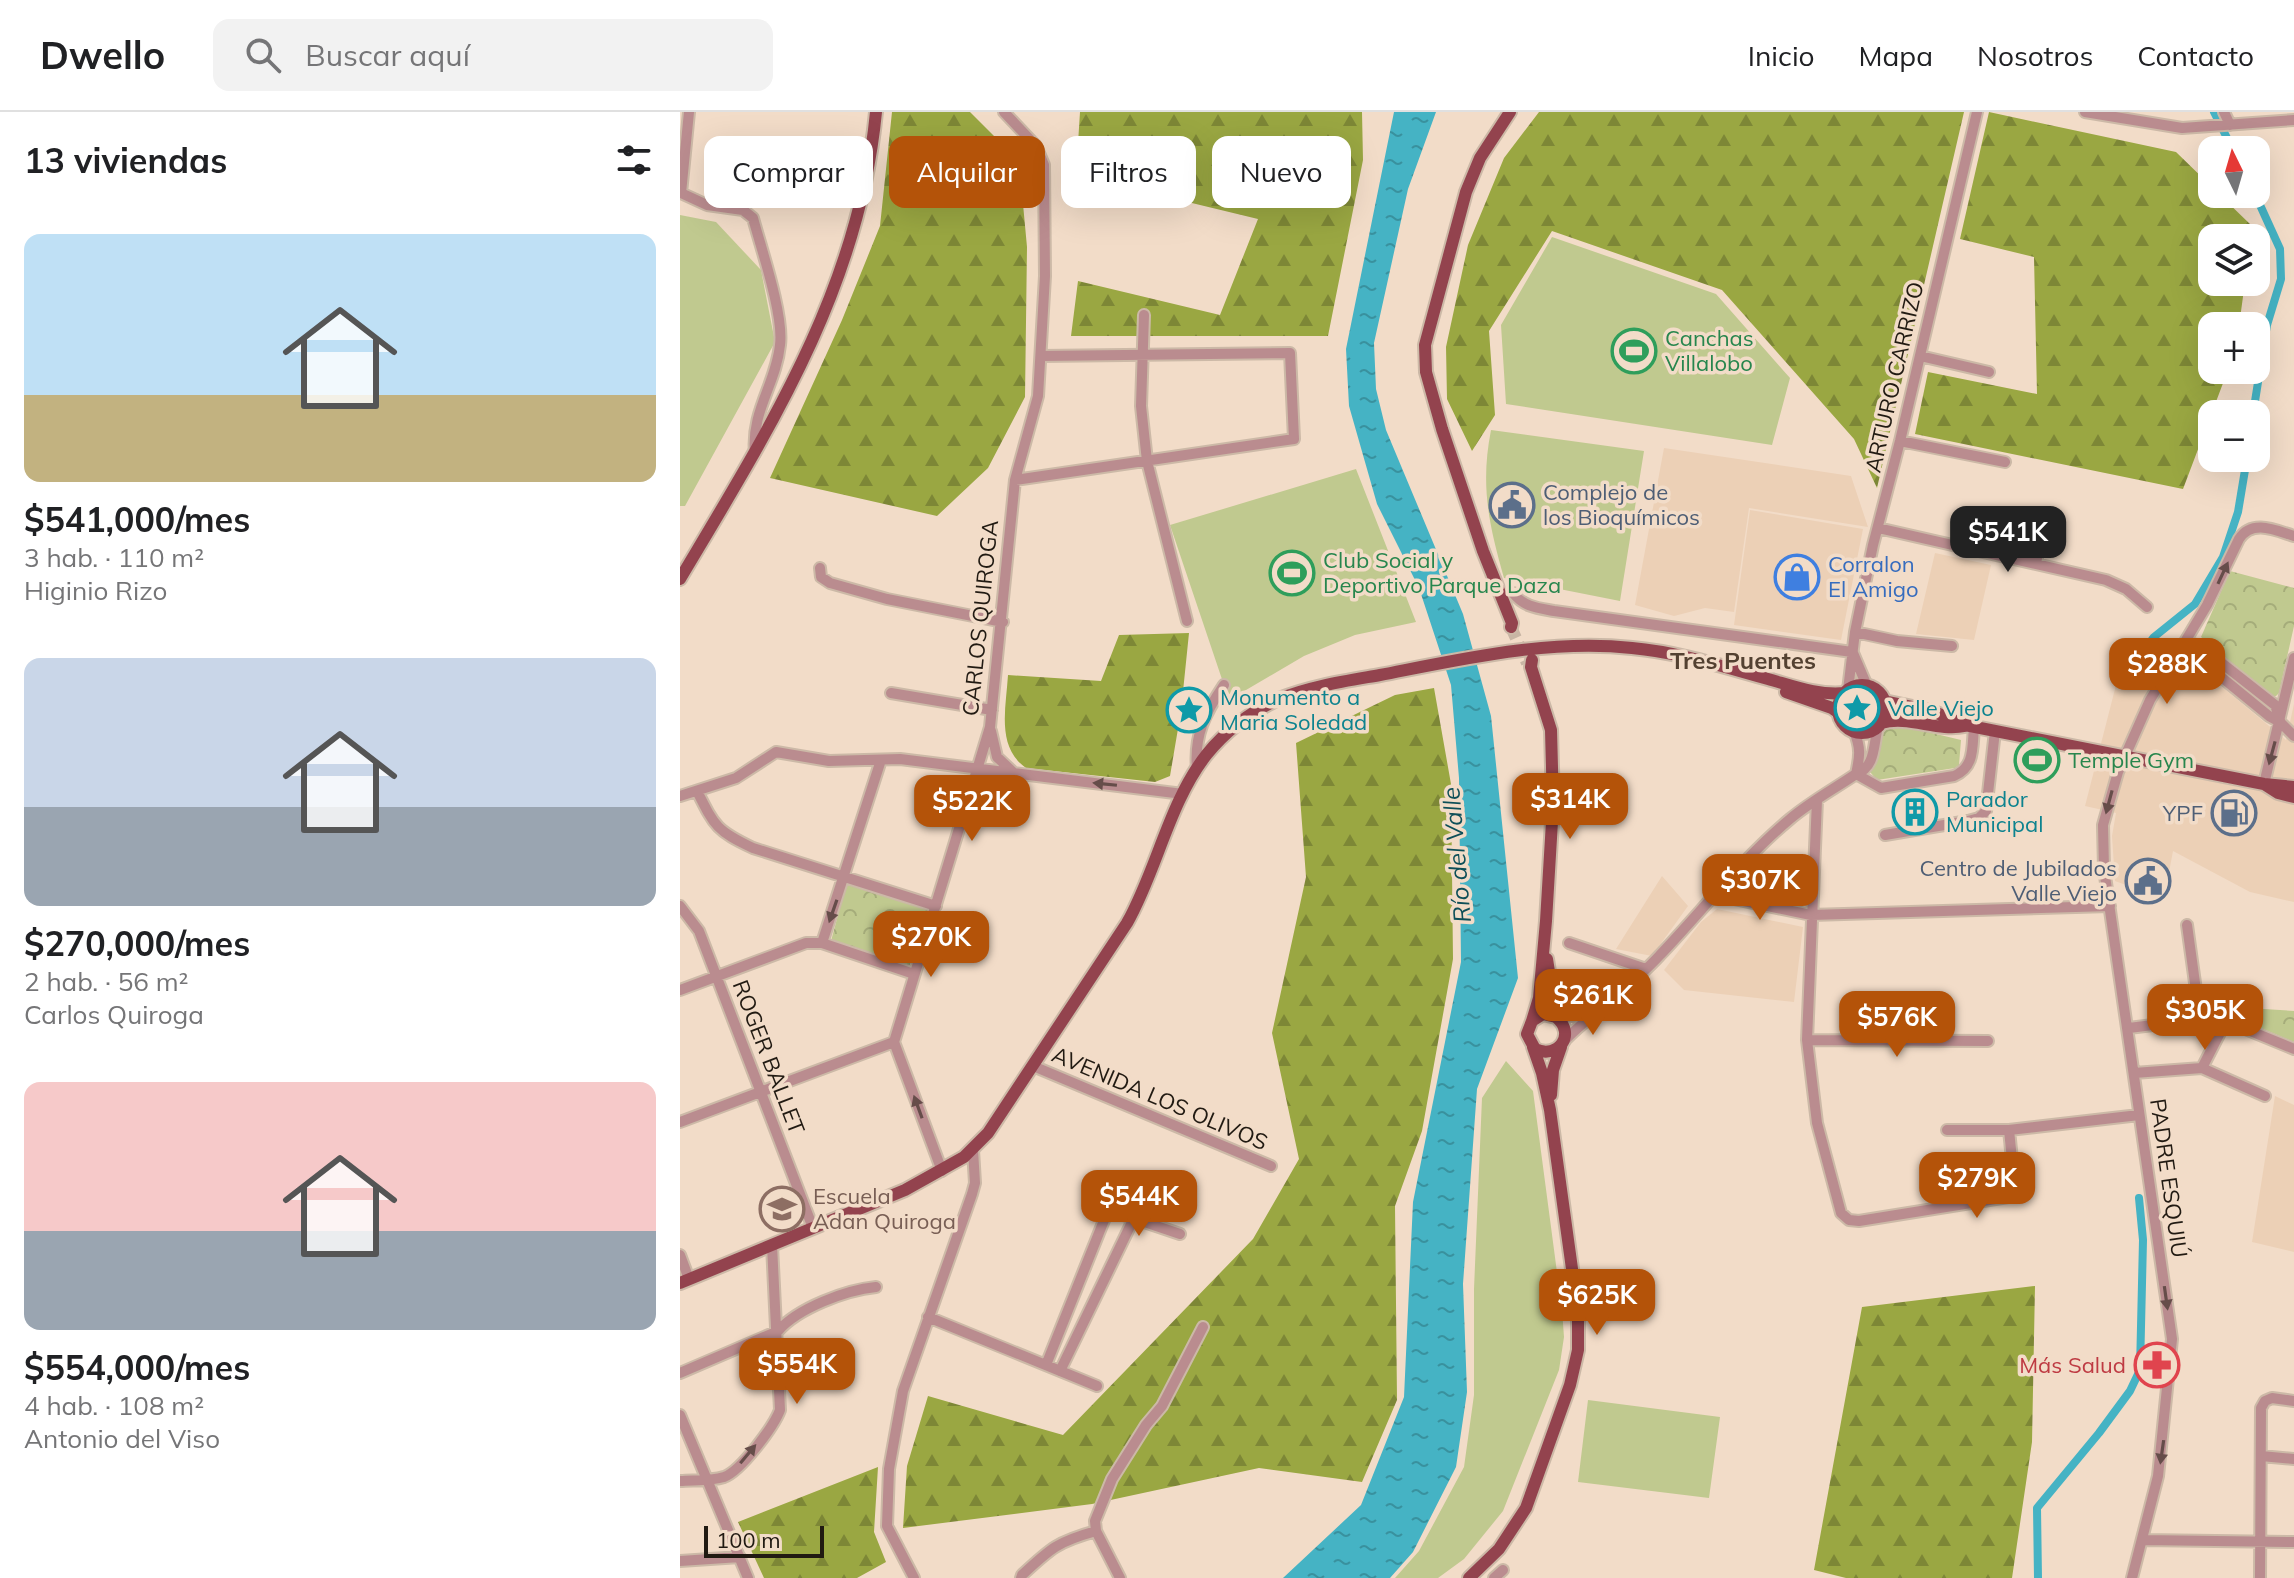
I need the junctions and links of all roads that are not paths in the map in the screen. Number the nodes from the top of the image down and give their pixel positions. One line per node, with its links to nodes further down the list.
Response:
1 (689, 112): 10 (street)
2 (876, 112): 17 (main road)
3 (1004, 112): 13 (street, CARLOS QUIROGA)
4 (1510, 112): 31 (main road)
5 (1977, 112): 14 (street, ARTURO CARRIZO)
6 (2085, 112): 9 (street)
7 (2224, 112): 9 (street)
8 (2294, 120): 9 (street)
9 (2230, 125)
10 (680, 192): 17 (street)
11 (1144, 315): 12 (street)
12 (1141, 355): 13 (street); 18 (street); 18 (street)
13 (1041, 356): 20 (street, CARLOS QUIROGA)
14 (1920, 356): 15 (street); 16 (street, ARTURO CARRIZO)
15 (1989, 372)
16 (1900, 441): 19 (street); 22 (street, ARTURO CARRIZO)
17 (755, 453): 26 (main road)
18 (1147, 461): 20 (street); 29 (street)
19 (2005, 462)
20 (1015, 480): 30 (street, CARLOS QUIROGA)
21 (2045, 518): 24 (street)
22 (1878, 528): 24 (street); 32 (street, ARTURO CARRIZO)
23 (2294, 536): 33 (street, PADRE ESQUIÚ, one-way to 23)
24 (2036, 563): 28 (street)
25 (820, 568): 30 (street)
26 (680, 579)
27 (1513, 593): 36 (street)
28 (2147, 607)
29 (1187, 621)
30 (1003, 622): 44 (street, CARLOS QUIROGA)
31 (1513, 625)
32 (1855, 632): 34 (street); 36 (street, ARTURO CARRIZO)
33 (2186, 642): 46 (street); 53 (street, PADRE ESQUIÚ)
34 (1952, 646)
35 (1600, 648): 41 (main road); 45 (main road); 55 (main road)
36 (1852, 652): 40 (street); 41 (street, ARTURO CARRIZO)
37 (2294, 658): 46 (street)
38 (1530, 663): 74 (main road)
39 (1224, 685): 55 (street)
40 (1867, 686): 41 (main road); 43 (main road)
41 (1847, 691): 45 (main road)
42 (891, 693): 44 (street)
43 (1884, 701): 47 (main road); 48 (main road)
44 (992, 710): 49 (street, CARLOS QUIROGA)
45 (1839, 713): 50 (main road)
46 (2280, 722): 52 (street); 59 (street, one-way to 59)
47 (1880, 725): 48 (main road); 50 (main road); 57 (street)
48 (1970, 726): 51 (main road); 57 (street)
49 (990, 727): 56 (street, CARLOS QUIROGA); 58 (street)
50 (1854, 731): 57 (street)
51 (1995, 731): 53 (main road); 66 (street)
52 (2294, 736)
53 (2125, 757): 59 (main road); 71 (street, PADRE ESQUIÚ, one-way to 71)
54 (881, 760): 56 (street); 61 (street); 67 (street)
55 (1197, 769): 62 (main road)
56 (977, 770): 58 (street); 70 (street, CARLOS QUIROGA)
57 (1856, 774): 65 (street)
58 (1017, 775): 62 (street, one-way to 58)
59 (2264, 784): 60 (main road); 64 (main road)
60 (2294, 787)
61 (697, 791): 63 (street); 67 (street)
62 (1183, 794): 93 (main road)
63 (680, 796)
64 (2294, 797)
65 (1817, 800): 68 (street); 72 (street)
66 (1885, 835)
67 (844, 878): 70 (street); 75 (street, one-way to 75)
68 (1715, 895): 72 (street); 77 (street)
69 (680, 906): 79 (street, ROGER BALLET)
70 (936, 906): 78 (street, CARLOS QUIROGA)
71 (2110, 906): 72 (street); 86 (street, PADRE ESQUIÚ)
72 (1811, 915): 87 (street)
73 (2187, 925): 83 (street)
74 (1546, 928): 82 (main road); 84 (main road)
75 (822, 943): 78 (street); 79 (street)
76 (1569, 943): 77 (street)
77 (1646, 969): 81 (street)
78 (914, 974): 89 (street, CARLOS QUIROGA)
79 (717, 977): 80 (street); 96 (street, ROGER BALLET)
80 (680, 990)
81 (1596, 1010): 82 (street); 90 (street)
82 (1557, 1018): 84 (main road); 90 (main road)
83 (2200, 1019): 85 (street); 86 (street)
84 (1532, 1021): 91 (main road)
85 (2226, 1021): 92 (street); 94 (street)
86 (2129, 1028): 95 (street, PADRE ESQUIÚ)
87 (1807, 1040): 88 (street); 102 (street)
88 (1988, 1041)
89 (894, 1042): 96 (street); 105 (street, one-way to 89)
90 (1563, 1043): 91 (main road); 98 (main road)
91 (1533, 1047): 98 (main road)
92 (2294, 1049)
93 (1033, 1066): 103 (main road); 104 (street, AVENIDA LOS OLIVOS)
94 (2202, 1068): 95 (street); 97 (street)
95 (2134, 1073): 99 (street, PADRE ESQUIÚ)
96 (761, 1091): 100 (street); 109 (street, ROGER BALLET)
97 (2265, 1096)
98 (1550, 1110): 138 (main road)
99 (2139, 1115): 102 (street); 129 (street, PADRE ESQUIÚ, one-way to 129)
100 (680, 1122)
101 (1947, 1130): 102 (street)
102 (2009, 1130)
103 (973, 1150): 105 (main road); 115 (street)
104 (1271, 1166)
105 (942, 1171): 109 (main road)
106 (1119, 1183): 107 (street)
107 (1109, 1210): 108 (street); 118 (street)
108 (1134, 1218): 110 (street); 119 (street)
109 (813, 1228): 111 (main road)
110 (1180, 1234)
111 (772, 1245): 113 (main road); 117 (street)
112 (680, 1255): 113 (street)
113 (685, 1281)
114 (876, 1287): 117 (street)
115 (928, 1317): 118 (street); 135 (street)
116 (1203, 1327): 128 (street)
117 (778, 1331): 120 (street); 126 (street, one-way to 117)
118 (1046, 1365): 119 (street)
119 (1060, 1371): 121 (street)
120 (680, 1373)
121 (1097, 1386)
122 (2294, 1401): 124 (street)
123 (680, 1415): 126 (street)
124 (2261, 1456): 125 (street); 130 (street)
125 (2294, 1459)
126 (706, 1479): 127 (street); 132 (street)
127 (680, 1481)
128 (1096, 1531): 136 (street); 137 (street)
129 (2143, 1540): 130 (street); 139 (street, PADRE ESQUIÚ)
130 (2260, 1542): 131 (street); 140 (street)
131 (2294, 1542)
132 (740, 1557): 133 (street); 134 (street)
133 (680, 1561)
134 (748, 1578)
135 (914, 1578)
136 (1021, 1578)
137 (1120, 1578)
138 (1469, 1578)
139 (2132, 1578)
140 (2260, 1578)

